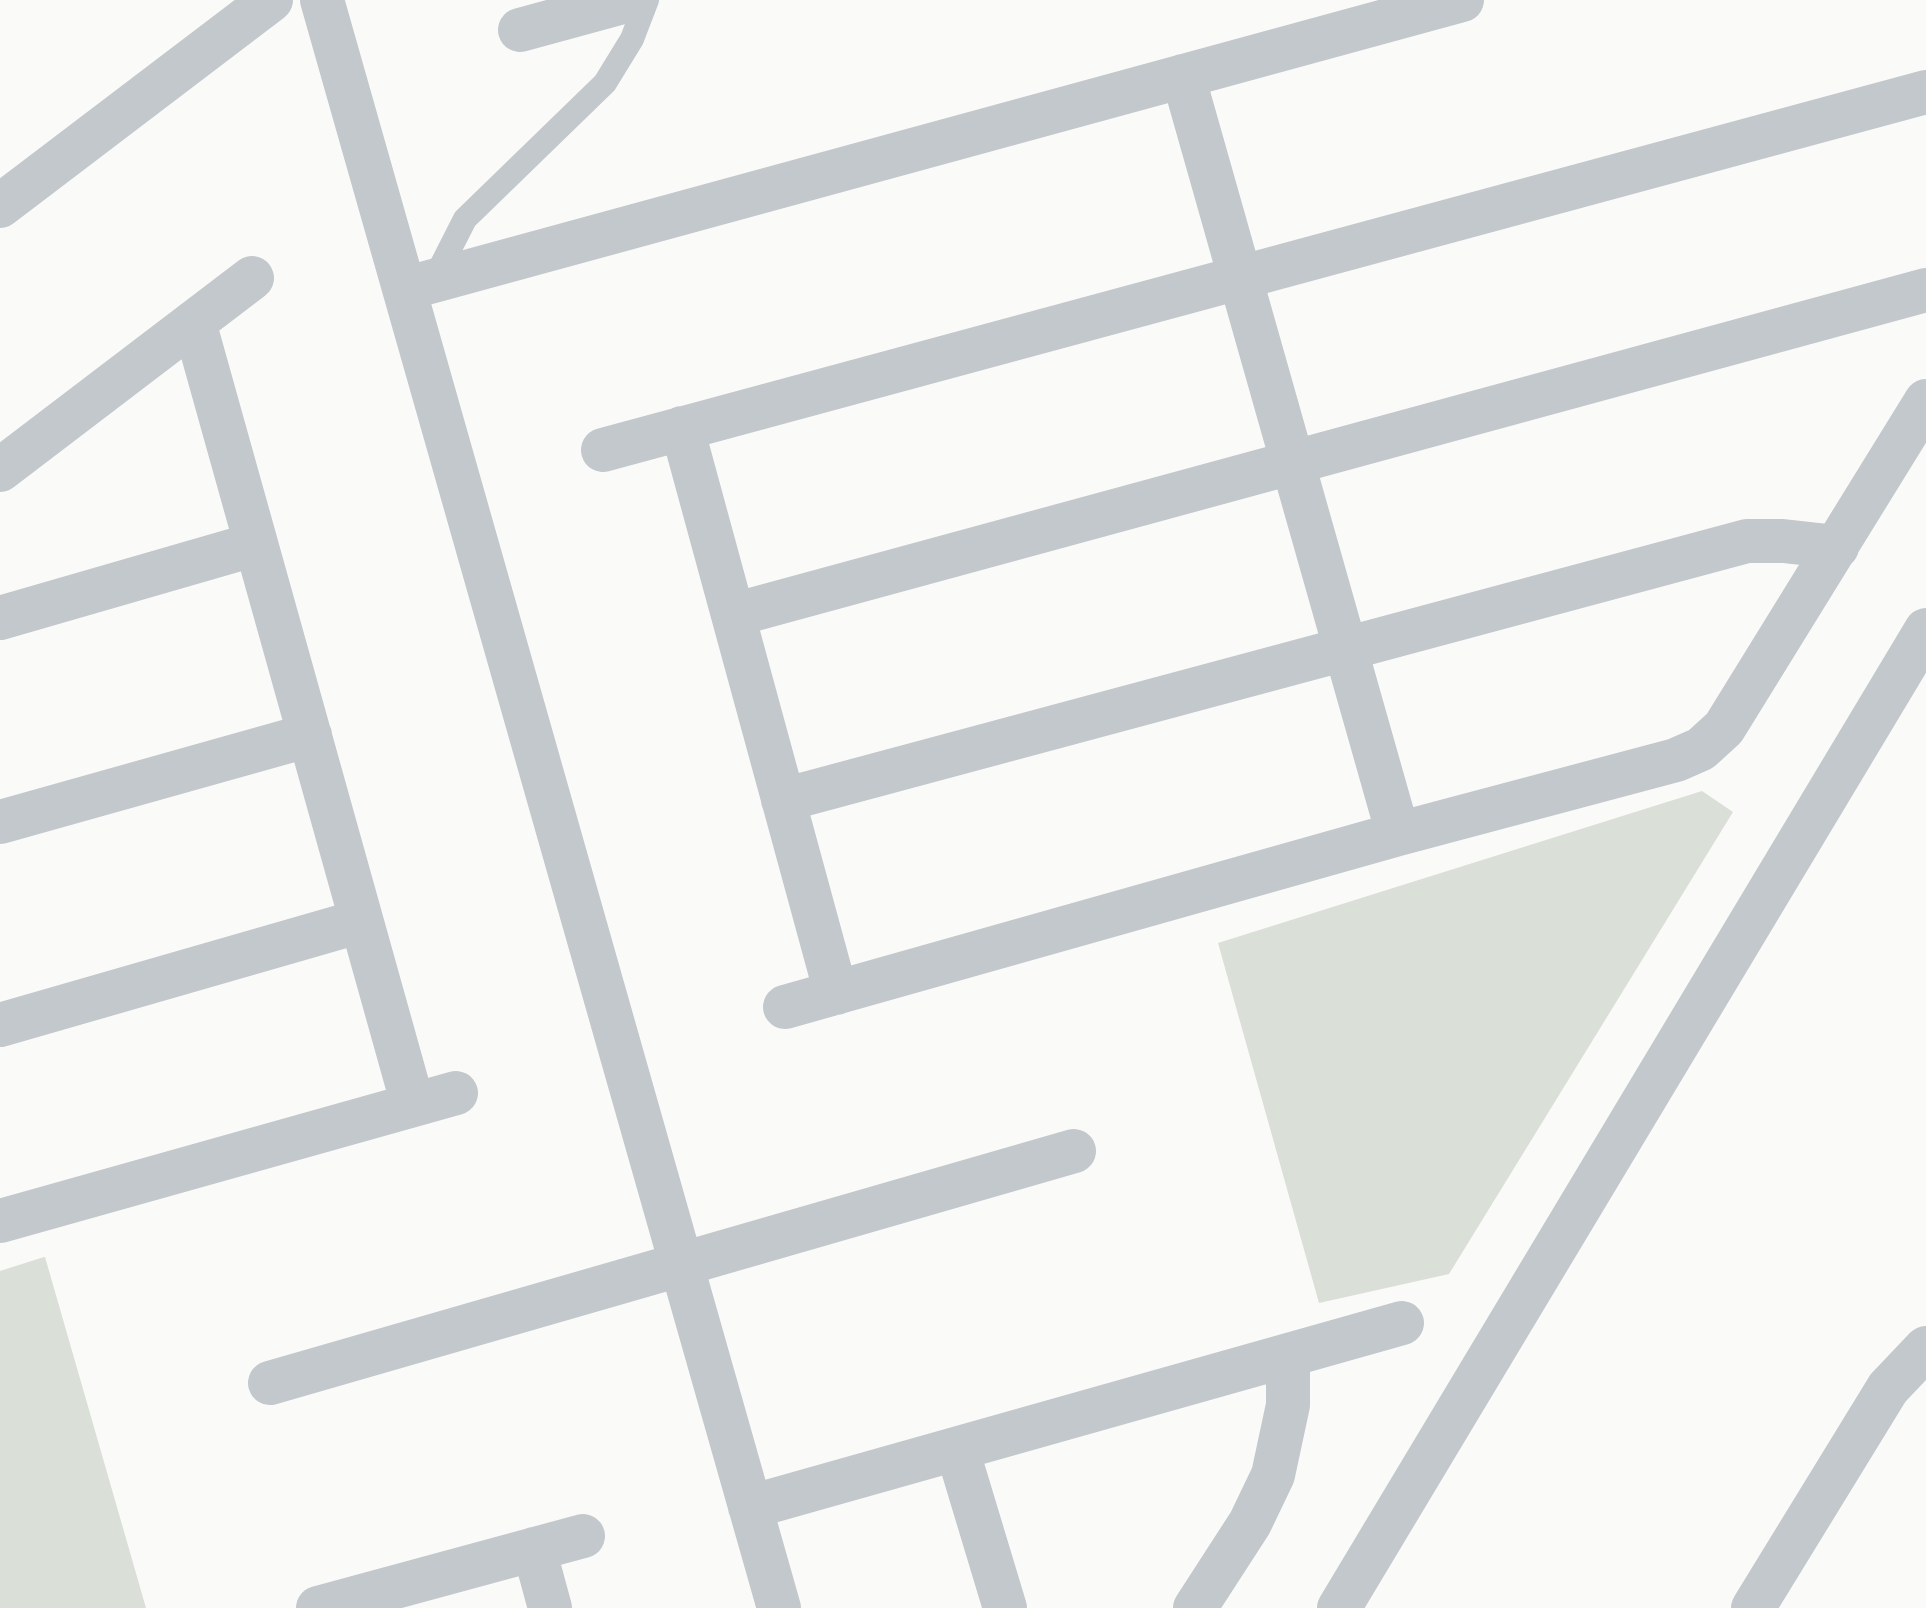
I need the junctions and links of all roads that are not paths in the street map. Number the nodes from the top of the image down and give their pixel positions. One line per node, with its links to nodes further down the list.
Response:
1 (271, 0): 9 (street)
2 (322, 0): 12 (street)
3 (630, 0): 6 (street)
4 (647, 0): 12 (lane)
5 (1462, 0): 7 (street)
6 (520, 30)
7 (1183, 76): 10 (street); 12 (street)
8 (1926, 92): 10 (street)
9 (0, 206)
10 (1243, 277): 16 (street); 18 (street)
11 (252, 278): 14 (street)
12 (418, 285): 38 (street)
13 (1926, 290): 18 (street)
14 (194, 322): 19 (street); 20 (street)
15 (1926, 401): 21 (street)
16 (682, 428): 17 (street); 22 (street)
17 (603, 450)
18 (1294, 464): 22 (street); 25 (street)
19 (0, 470)
20 (256, 544): 23 (street); 26 (street)
21 (1837, 547): 25 (street); 29 (street)
22 (733, 615): 27 (street)
23 (0, 618)
24 (1926, 630): 52 (street)
25 (1346, 648): 27 (street); 29 (street)
26 (310, 735): 28 (street); 30 (street)
27 (783, 800): 31 (street)
28 (0, 822)
29 (1398, 834): 31 (street)
30 (361, 921): 33 (street); 35 (street)
31 (836, 993): 32 (street)
32 (785, 1007)
33 (0, 1025)
34 (456, 1093): 35 (street)
35 (413, 1105): 37 (street)
36 (1074, 1151): 38 (street)
37 (0, 1221)
38 (681, 1262): 42 (street); 44 (street)
39 (1402, 1323): 41 (street)
40 (1926, 1348): 53 (street)
41 (1288, 1355): 43 (street); 51 (street)
42 (270, 1383)
43 (957, 1449): 44 (street); 50 (street)
44 (750, 1507): 49 (street)
45 (583, 1536): 46 (street)
46 (534, 1549): 47 (street); 48 (street)
47 (318, 1608)
48 (550, 1608)
49 (779, 1608)
50 (1005, 1608)
51 (1195, 1608)
52 (1339, 1608)
53 (1753, 1608)

